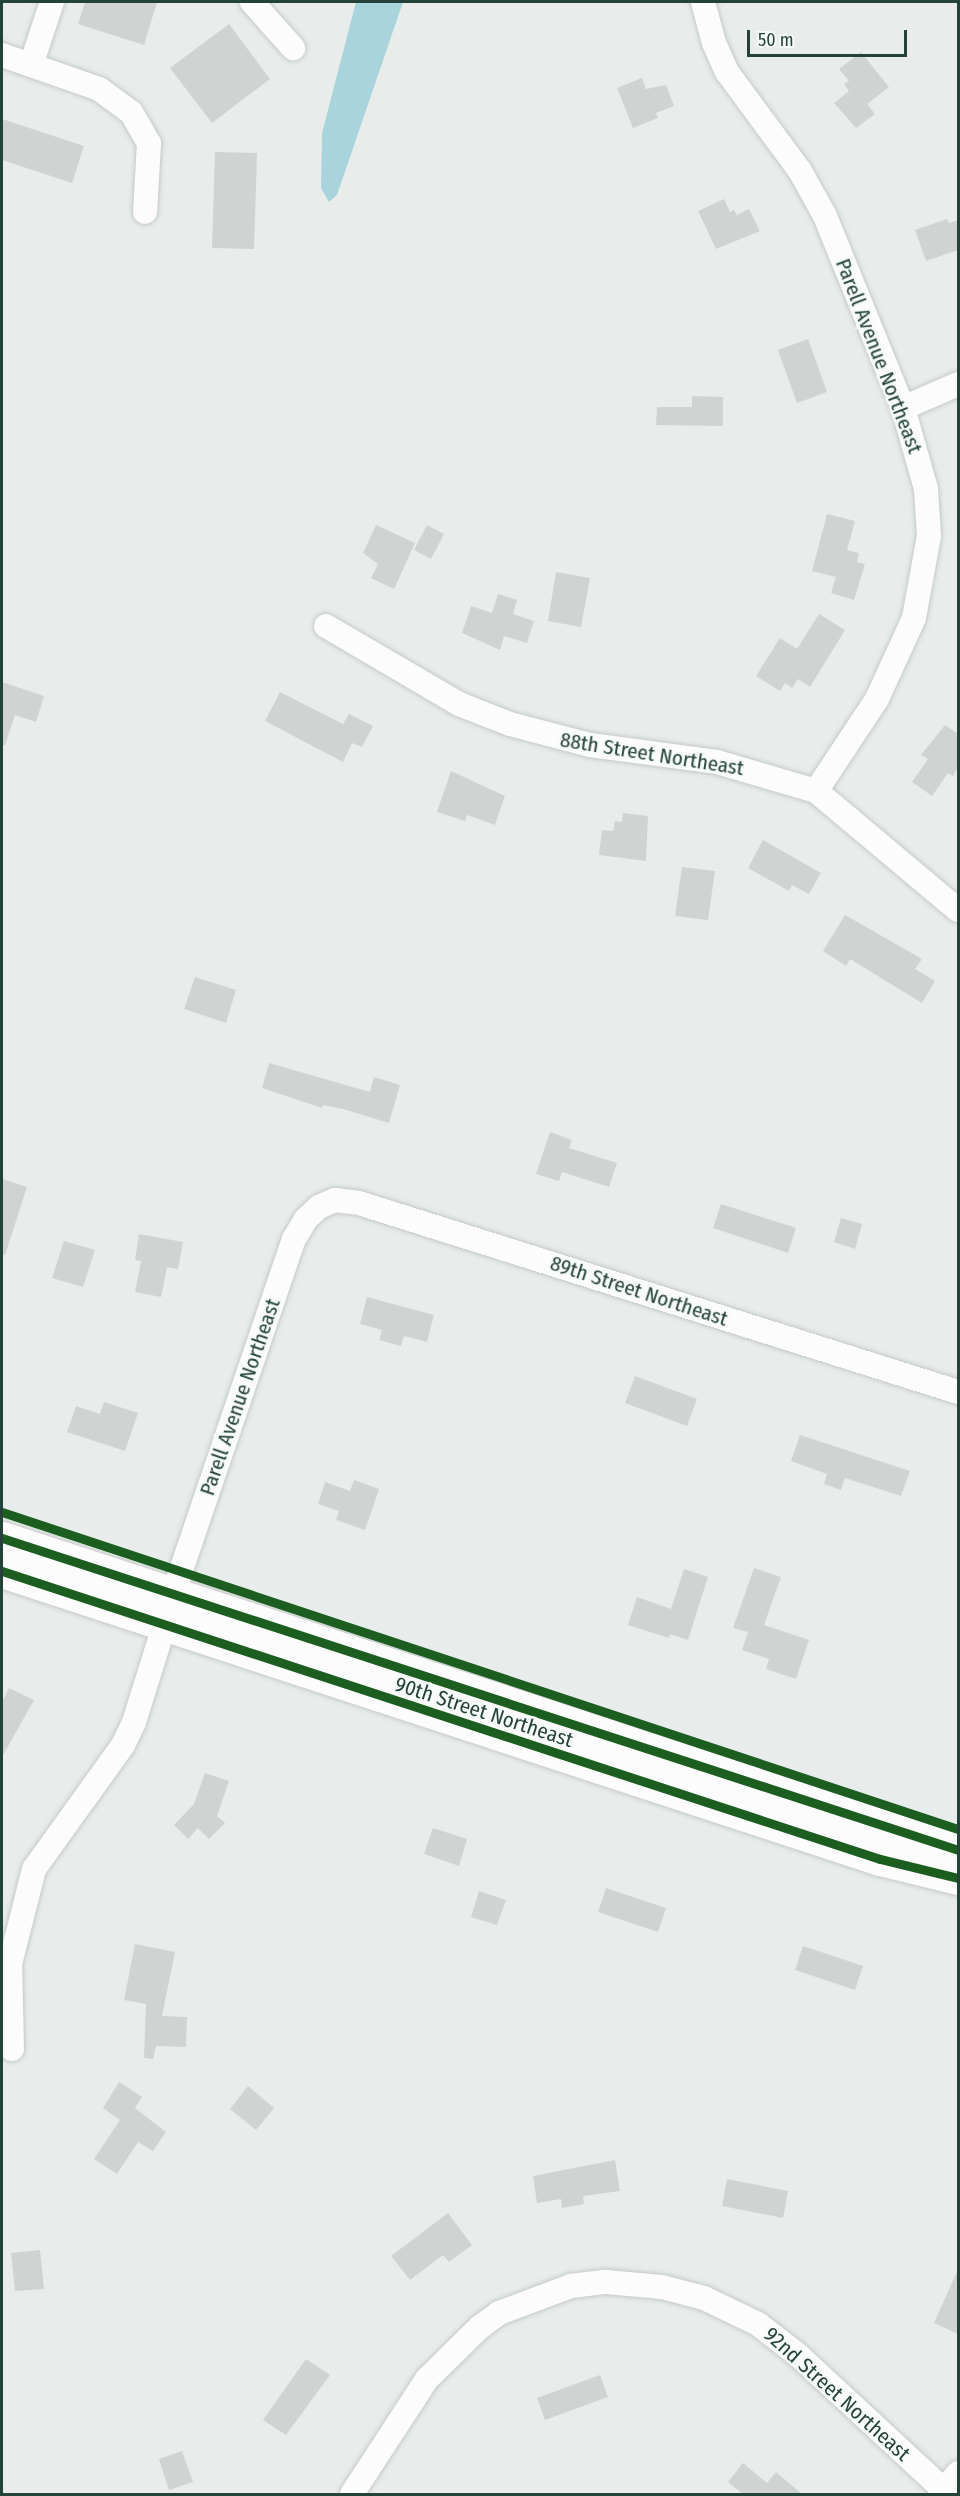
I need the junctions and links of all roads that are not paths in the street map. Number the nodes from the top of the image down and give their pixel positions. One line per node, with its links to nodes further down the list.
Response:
1 (52, 2): 6 (street)
2 (252, 2): 4 (street)
3 (703, 2): 9 (street, Parell Avenue Northeast)
4 (293, 48)
5 (2, 55): 6 (street)
6 (31, 65): 7 (street)
7 (146, 212)
8 (958, 384): 9 (street)
9 (903, 408): 11 (street, Parell Avenue Northeast)
10 (326, 626): 11 (street, 88th Street Northeast)
11 (816, 791): 12 (street, 88th Street Northeast)
12 (958, 910)
13 (319, 1207): 14 (street, 89th Street Northeast); 17 (street, Parell Avenue Northeast)
14 (958, 1392)
15 (2, 1538): 17 (main road, 90th Street Northeast)
16 (2, 1571): 18 (main road, 90th Street Northeast)
17 (173, 1594): 19 (main road, 90th Street Northeast)
18 (164, 1626): 20 (main road, 90th Street Northeast); 21 (street)
19 (958, 1850)
20 (958, 1878)
21 (12, 2049)
22 (948, 2486): 23 (street, 92nd Street Northeast)
23 (352, 2494)

